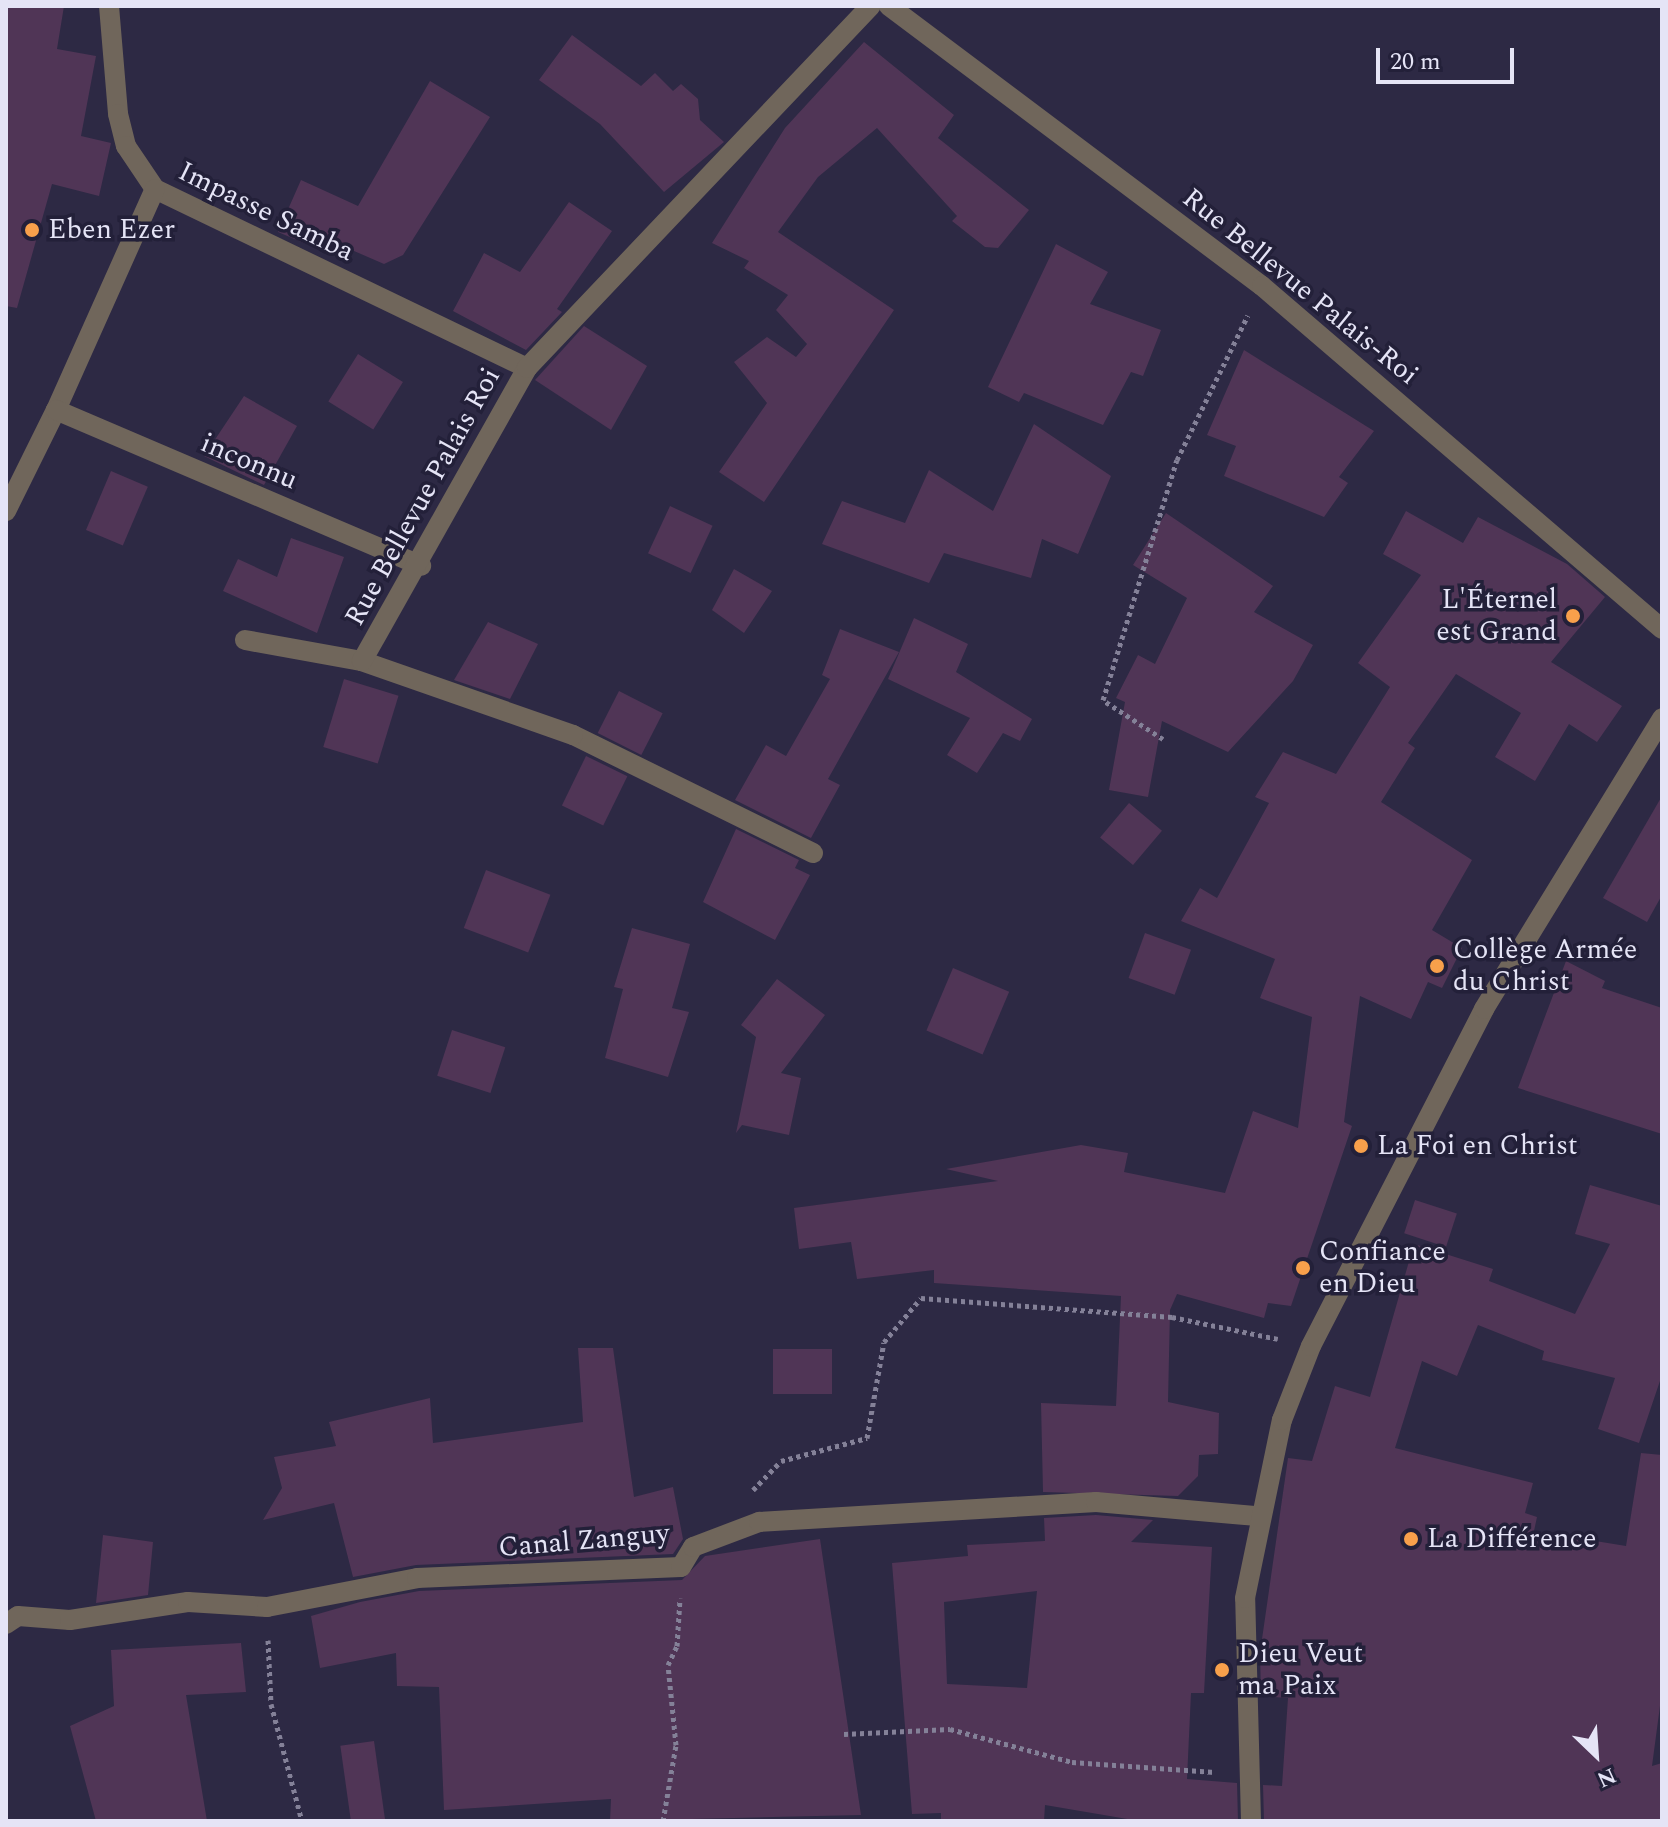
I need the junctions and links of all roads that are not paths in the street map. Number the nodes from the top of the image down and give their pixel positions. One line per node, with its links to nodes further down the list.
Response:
1 (109, 6): 4 (street, Impasse Samba)
2 (871, 6): 5 (street, Rue Bellevue Palais Roi)
3 (889, 6): 9 (street, Rue Bellevue Palais-Roi)
4 (155, 189): 5 (street, Impasse Samba); 6 (street)
5 (527, 368): 8 (street, Rue Bellevue Palais Roi)
6 (56, 410): 7 (street); 8 (street, inconnu)
7 (6, 511)
8 (421, 566): 11 (street, Rue Bellevue Palais Roi)
9 (1662, 629)
10 (245, 640): 11 (street)
11 (362, 661): 13 (street, Rue Bellevue Palais Roi)
12 (1662, 718): 14 (street)
13 (813, 853)
14 (1257, 1516): 15 (street, Canal Zanguy); 16 (street)
15 (6, 1624)
16 (1251, 1821)

